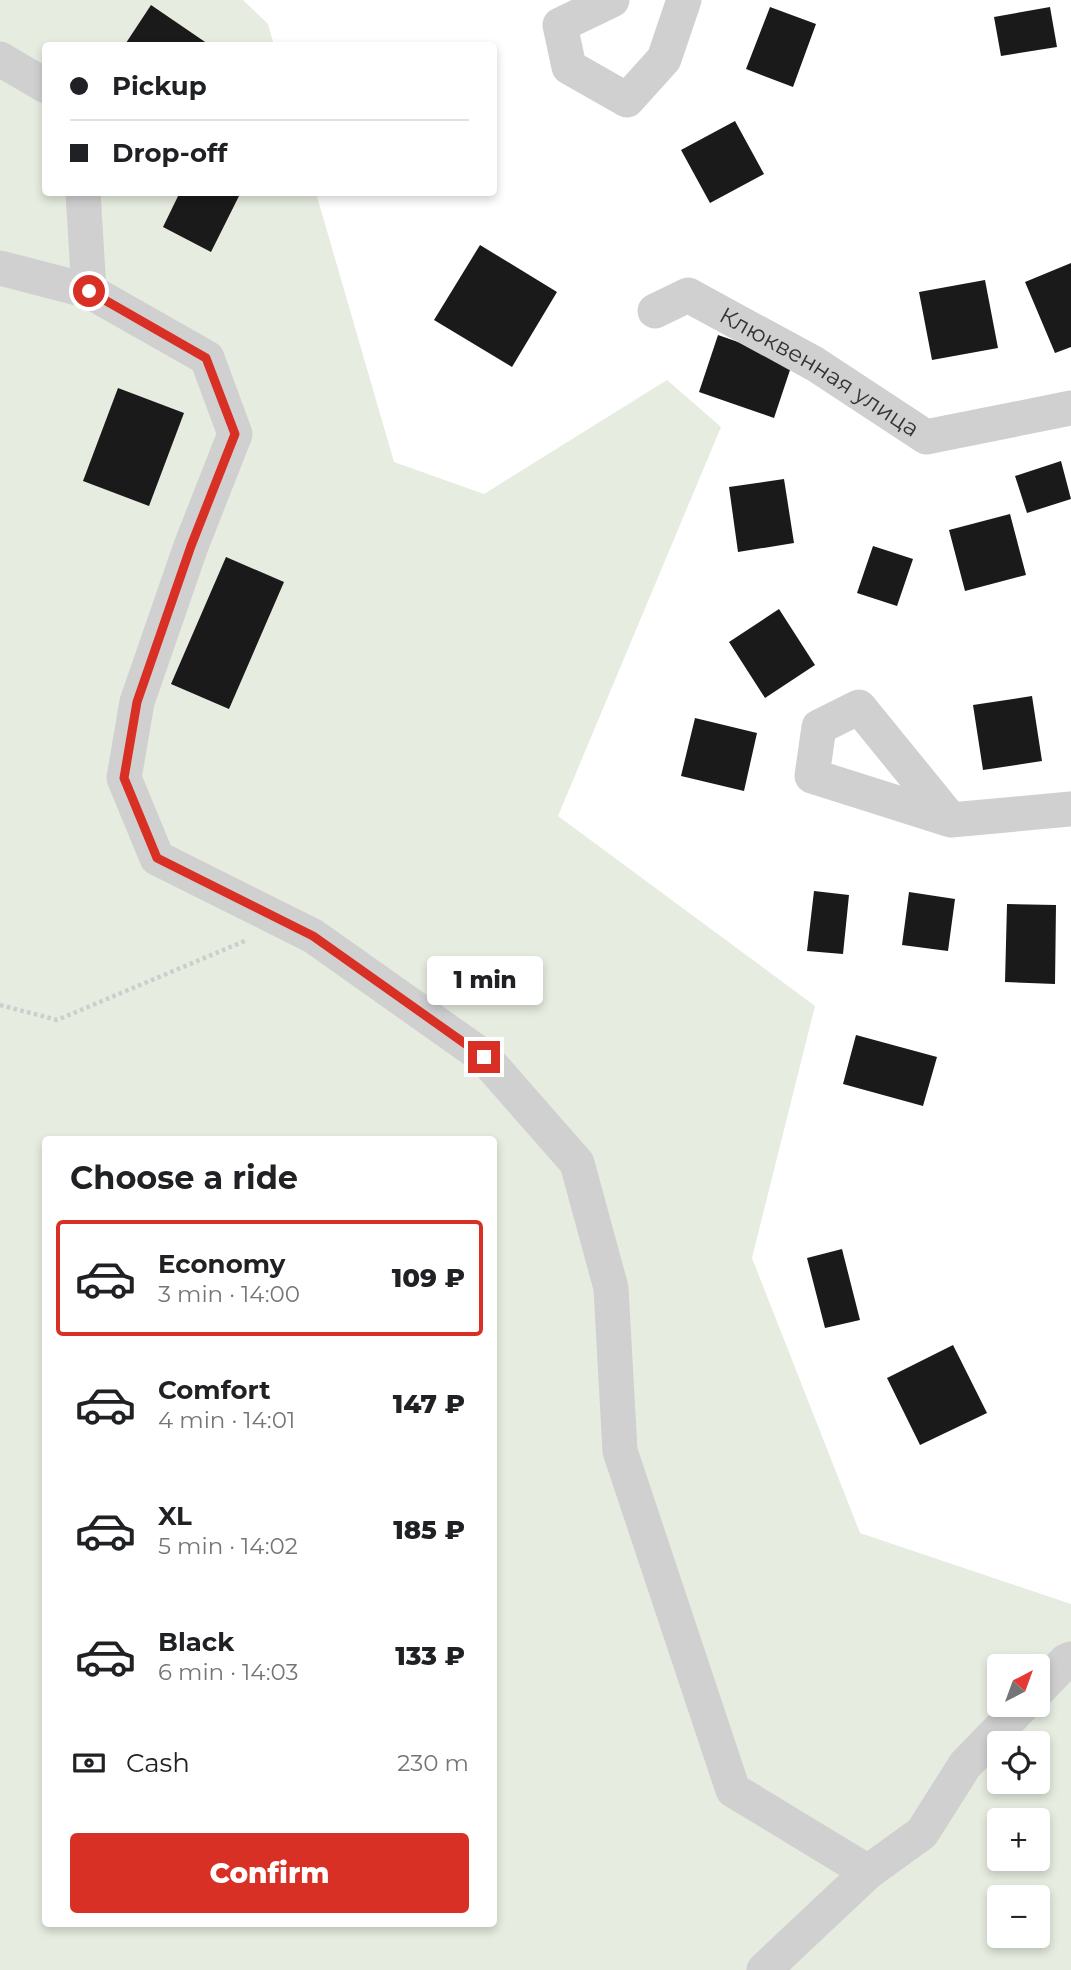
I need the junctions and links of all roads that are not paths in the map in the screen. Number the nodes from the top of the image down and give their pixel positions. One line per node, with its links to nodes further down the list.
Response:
1 (612, 0): 2 (street)
2 (684, 0)
3 (0, 59): 4 (street)
4 (42, 84)
5 (83, 196): 7 (street)
6 (0, 268): 7 (street)
7 (89, 291): 15 (street)
8 (655, 311): 9 (street, Клюквенная улица)
9 (1071, 408)
10 (1071, 810): 11 (street)
11 (951, 820)
12 (1071, 1659): 13 (street)
13 (1050, 1679)
14 (1011, 1717): 15 (street)
15 (868, 1872): 16 (street)
16 (764, 1970)

